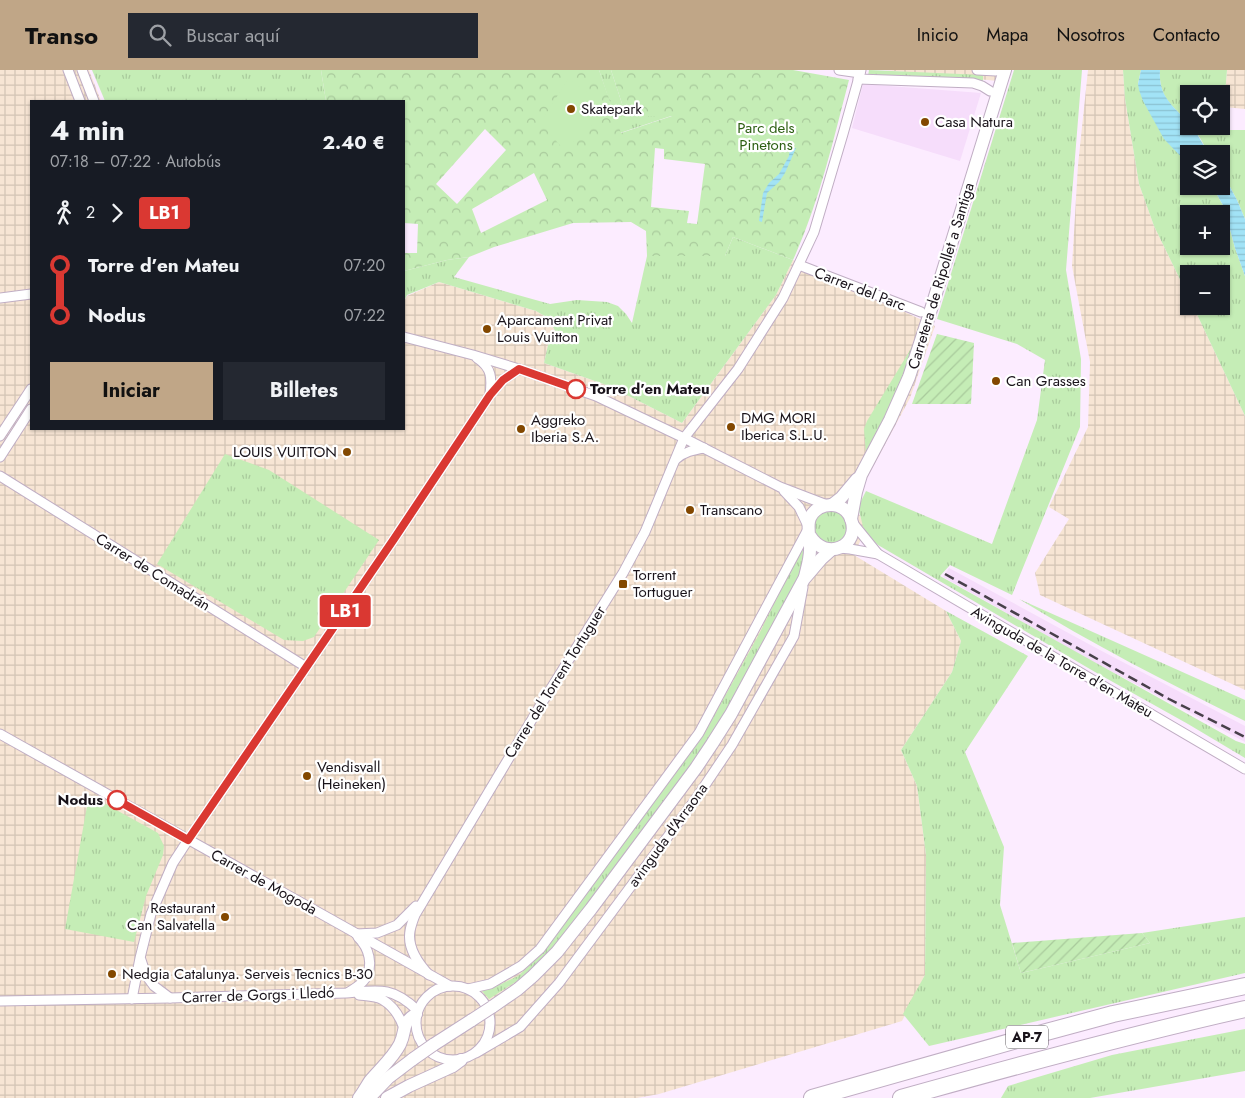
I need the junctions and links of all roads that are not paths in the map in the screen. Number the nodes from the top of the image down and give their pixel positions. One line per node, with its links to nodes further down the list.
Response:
1 (68, 70): 8 (street)
2 (82, 70): 9 (street)
3 (839, 70): 6 (street)
4 (977, 70): 5 (street)
5 (1000, 70): 25 (main road, Carretera de Ripollet a Santiga)
6 (859, 74): 7 (street); 10 (street, Carrer del Torrent Tortuguer)
7 (990, 91)
8 (80, 100)
9 (94, 100)
10 (799, 265): 13 (street, Carrer del Parc); 21 (street, Carrer del Torrent Tortuguer)
11 (30, 294): 12 (street)
12 (0, 298)
13 (921, 312)
14 (405, 337): 15 (street)
15 (472, 355): 16 (street); 18 (street)
16 (519, 369): 18 (street); 21 (street)
17 (30, 391): 20 (street)
18 (490, 395): 34 (street)
19 (30, 411): 23 (street)
20 (0, 436)
21 (684, 438): 22 (street); 24 (street, Carrer del Torrent Tortuguer)
22 (704, 448): 24 (street); 27 (street)
23 (0, 456)
24 (674, 461): 38 (street, Carrer del Torrent Tortuguer)
25 (861, 475): 28 (main road); 29 (main road)
26 (0, 476): 34 (street, Carrer de Comadrán)
27 (780, 487): 28 (street); 30 (street)
28 (829, 505): 29 (main road); 30 (main road)
29 (852, 521): 31 (main road); 32 (street, Avinguda de la Torre d'en Mateu)
30 (809, 530): 31 (main road); 33 (main road); 44 (street)
31 (835, 549): 32 (street, Avinguda de la Torre d'en Mateu); 33 (main road)
32 (878, 554): 36 (street, Avinguda de la Torre d'en Mateu)
33 (804, 580): 52 (street, avinguda d'Arraona); 55 (main road, bridge)
34 (306, 667): 37 (street)
35 (0, 734): 37 (street, Carrer de Mogoda)
36 (1245, 770)
37 (188, 840): 39 (street, Carrer de Mogoda); 40 (street)
38 (425, 897): 39 (street, Carrer del Torrent Tortuguer); 41 (street, Carrer del Torrent Tortuguer)
39 (356, 934): 41 (street, Carrer de Mogoda); 45 (street, Carrer de Gorgs i Lledó)
40 (140, 958): 46 (street, Carrer de Gorgs i Lledó); 47 (street)
41 (429, 975): 42 (street, Carrer de Mogoda)
42 (450, 986): 44 (street); 50 (street)
43 (1245, 986): 57 (highway, AP-7)
44 (468, 989): 52 (street)
45 (346, 993): 46 (street, Carrer de Gorgs i Lledó); 50 (street, Carrer de Gorgs i Lledó); 51 (street, Carrer de Gorgs i Lledó)
46 (170, 998): 47 (street, Carrer de Gorgs i Lledó)
47 (132, 999): 48 (street, Carrer de Gorgs i Lledó)
48 (0, 1001)
49 (1245, 1010): 58 (highway, AP-7)
50 (416, 1012): 51 (main road); 53 (street)
51 (404, 1028): 54 (main road)
52 (476, 1053): 53 (street)
53 (461, 1060): 56 (main road)
54 (359, 1098)
55 (369, 1098)
56 (387, 1098)
57 (812, 1098)
58 (901, 1098)

